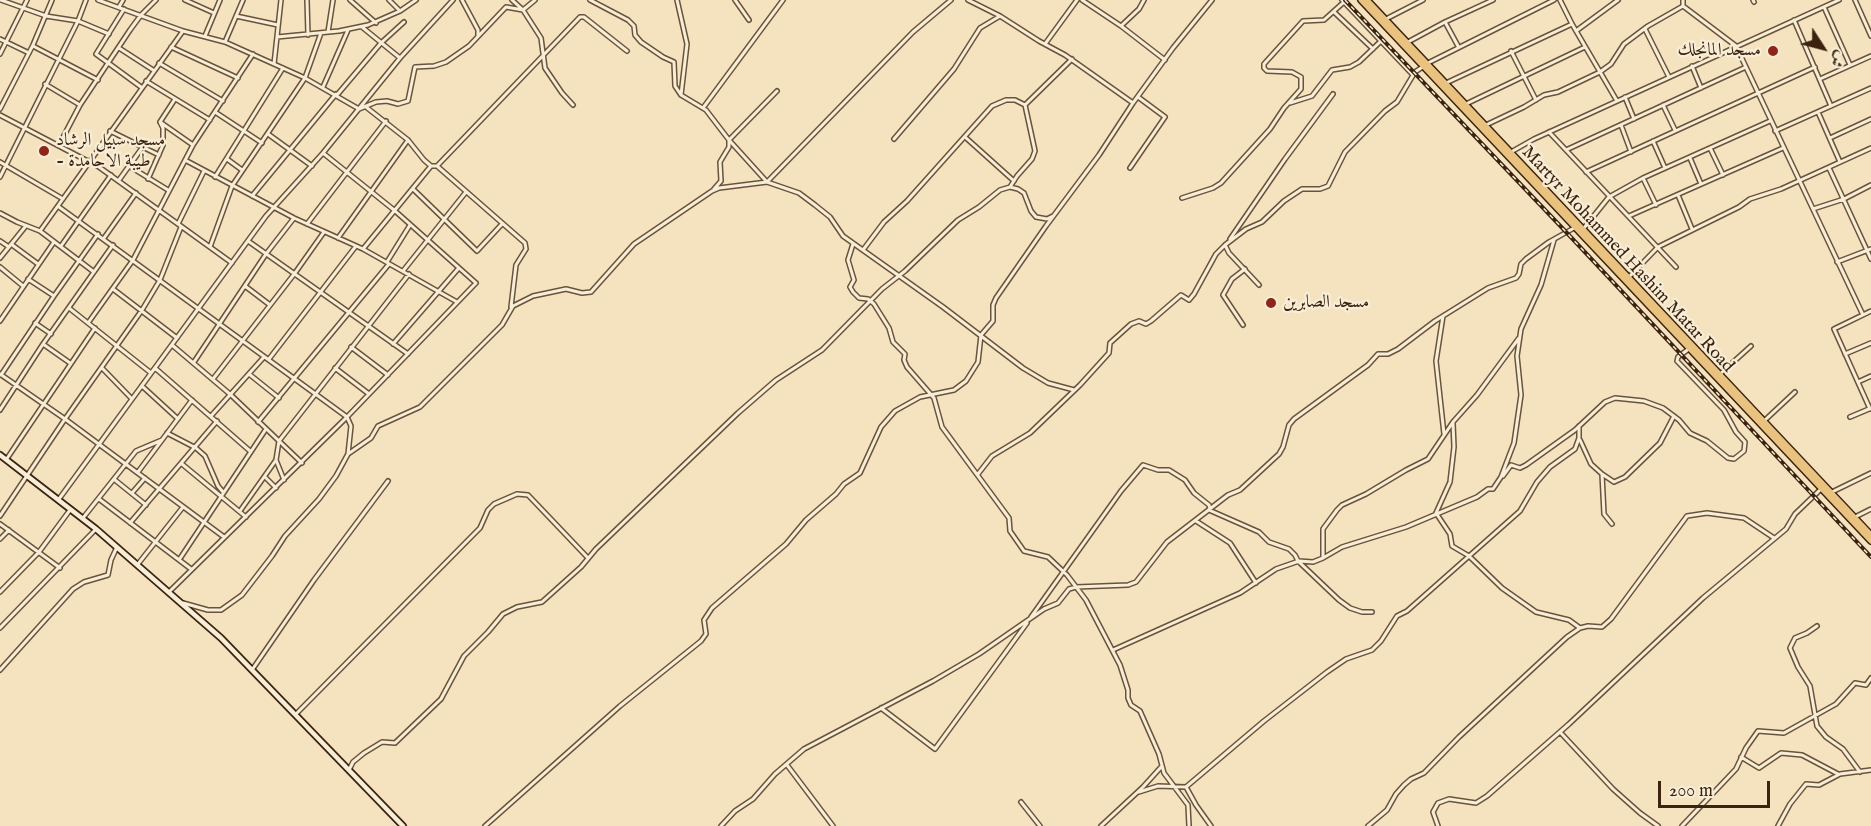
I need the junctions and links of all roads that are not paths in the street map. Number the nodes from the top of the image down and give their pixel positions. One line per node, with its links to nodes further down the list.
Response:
1 (2, 0): 43 (street); 47 (street)
2 (27, 0): 47 (street)
3 (52, 0): 54 (street)
4 (86, 0): 60 (street)
5 (98, 0): 45 (street)
6 (123, 0): 45 (street)
7 (156, 0): 53 (street)
8 (185, 0): 52 (street)
9 (220, 0): 52 (street)
10 (243, 0): 55 (street)
11 (281, 0): 66 (street)
12 (307, 0): 78 (street)
13 (333, 0): 75 (street)
14 (350, 0): 63 (street)
15 (389, 0): 50 (street)
16 (416, 0): 42 (street)
17 (453, 0): 105 (street)
18 (462, 0): 82 (street)
19 (514, 0): 49 (street)
20 (534, 0): 49 (street)
21 (590, 0): 137 (street)
22 (677, 0): 137 (street)
23 (735, 0): 58 (street)
24 (783, 0): 153 (street)
25 (951, 0): 220 (street)
26 (968, 0): 56 (street)
27 (1077, 0): 89 (street)
28 (1082, 0): 68 (street)
29 (1144, 0): 68 (street)
30 (1212, 0): 107 (street)
31 (1361, 0): 73 (main road, Martyr Mohammed Hashim Matar Road)
32 (1367, 0): 57 (main road, Martyr Mohammed Hashim Matar Road)
33 (1423, 0): 57 (street)
34 (1493, 0): 62 (street)
35 (1554, 0): 91 (street)
36 (1560, 0): 65 (street)
37 (1618, 0): 74 (street)
38 (1683, 0): 44 (street)
39 (1839, 0): 46 (street)
40 (1855, 0): 67 (street)
41 (1343, 1): 51 (street); 84 (street)
42 (410, 2): 50 (street)
43 (0, 5)
44 (1683, 6): 70 (street); 92 (street)
45 (119, 7): 48 (street)
46 (1824, 7): 59 (street); 112 (street)
47 (23, 8): 54 (street); 87 (street)
48 (124, 9): 53 (street); 77 (street)
49 (523, 10): 82 (street); 102 (street)
50 (400, 11): 63 (street)
51 (1334, 12): 96 (street); 145 (street)
52 (214, 13): 79 (street)
53 (141, 15): 72 (street); 95 (street)
54 (46, 16): 60 (street); 90 (street)
55 (236, 16): 66 (street); 85 (street)
56 (1000, 16): 89 (street); 176 (street)
57 (1386, 19): 73 (main road, Martyr Mohammed Hashim Matar Road)
58 (749, 20)
59 (1794, 20): 92 (street); 116 (street)
60 (78, 21): 77 (street); 104 (street)
61 (404, 22): 88 (street)
62 (1445, 22): 86 (street); 91 (street)
63 (376, 23): 69 (street)
64 (1871, 23): 67 (street)
65 (1572, 24): 74 (street); 98 (street)
66 (278, 25): 81 (street)
67 (1866, 25): 80 (street)
68 (1122, 26): 107 (street)
69 (362, 27): 71 (street); 88 (street)
70 (1645, 28): 118 (street); 120 (street)
71 (348, 30): 75 (street); 129 (street)
72 (183, 31): 79 (street); 93 (street)
73 (1395, 31): 86 (main road, Martyr Mohammed Hashim Matar Road); 111 (main road, Martyr Mohammed Hashim Matar Road)
74 (1576, 31): 94 (street)
75 (328, 32): 76 (street)
76 (321, 33): 78 (street); 122 (street)
77 (109, 34): 108 (street)
78 (308, 35): 81 (street)
79 (205, 36): 85 (street)
80 (1871, 36)
81 (277, 37): 110 (street)
82 (477, 38): 151 (street)
83 (0, 39): 87 (street)
84 (1381, 41): 96 (street); 119 (street)
85 (225, 42): 101 (street)
86 (1408, 42): 111 (main road, Martyr Mohammed Hashim Matar Road)
87 (6, 43): 99 (street); 100 (street)
88 (381, 43): 105 (street); 134 (street)
89 (1045, 44): 106 (street)
90 (33, 45): 99 (street); 104 (street)
91 (1458, 46): 111 (street)
92 (1736, 46): 113 (street); 114 (street)
93 (171, 47): 109 (street); 121 (street)
94 (1585, 47): 118 (street); 123 (street)
95 (119, 48): 108 (street); 117 (street)
96 (1372, 49): 145 (street)
97 (627, 51): 102 (street)
98 (1511, 51): 123 (street); 127 (street)
99 (29, 53): 154 (street)
100 (0, 54)
101 (253, 54): 110 (street); 121 (street)
102 (542, 56): 148 (street); 203 (street)
103 (1871, 56): 112 (street)
104 (60, 58): 125 (street); 128 (street)
105 (400, 58): 155 (street)
106 (1071, 59): 144 (street); 149 (street)
107 (1165, 60): 138 (street)
108 (109, 63): 125 (street); 130 (street)
109 (159, 63): 117 (street); 141 (street)
110 (274, 64): 115 (street)
111 (1426, 65): 119 (street); 127 (main road, Martyr Mohammed Hashim Matar Road); 254 (main road, Martyr Mohammed Hashim Matar Road)
112 (1850, 65): 124 (street)
113 (1692, 66): 120 (street); 131 (street)
114 (1746, 67): 131 (street); 136 (street)
115 (283, 68): 122 (street); 169 (street)
116 (1815, 68): 124 (street); 136 (street)
117 (153, 70): 126 (street)
118 (1600, 72): 142 (street); 143 (street)
119 (1413, 75): 267 (street)
120 (1669, 77): 139 (street)
121 (238, 78): 141 (street)
122 (305, 78): 129 (street); 173 (street)
123 (1524, 78): 142 (street); 146 (street)
124 (1820, 79): 152 (street)
125 (98, 80): 147 (street)
126 (146, 81): 130 (street); 140 (street)
127 (1446, 83): 146 (main road, Martyr Mohammed Hashim Matar Road)
128 (45, 84): 147 (street); 167 (street)
129 (323, 87): 134 (street)
130 (141, 88): 168 (street)
131 (1701, 88): 150 (street)
132 (1871, 88): 152 (street)
133 (777, 91): 178 (street)
134 (337, 94): 155 (street); 187 (street)
135 (1333, 94): 267 (street)
136 (1758, 94): 163 (street); 170 (street)
137 (681, 95): 153 (street)
138 (1137, 97): 144 (street); 204 (street)
139 (1625, 97): 143 (street); 159 (street)
140 (175, 99): 161 (street); 164 (street)
141 (223, 101): 156 (street)
142 (1536, 101): 165 (street)
143 (1617, 101): 172 (street)
144 (1133, 103): 243 (street)
145 (1290, 103): 234 (street)
146 (1466, 104): 165 (main road, Martyr Mohammed Hashim Matar Road)
147 (80, 105): 181 (street)
148 (573, 105)
149 (1025, 105): 174 (street); 218 (street)
150 (1663, 105): 159 (street); 170 (street)
151 (366, 106): 155 (street); 162 (street)
152 (1831, 106): 157 (street)
153 (703, 108): 178 (street)
154 (0, 109)
155 (359, 109): 191 (street)
156 (215, 112): 161 (street); 169 (street)
157 (1818, 112): 171 (street); 175 (street)
158 (0, 115): 167 (street)
159 (1634, 119): 166 (street)
160 (1871, 119): 175 (street)
161 (210, 120): 182 (street)
162 (386, 121): 177 (street); 209 (street)
163 (1770, 121): 171 (street); 184 (street)
164 (160, 122): 182 (street); 192 (street)
165 (1486, 125): 189 (main road, Martyr Mohammed Hashim Matar Road)
166 (1621, 125): 188 (street); 190 (street)
167 (23, 128): 181 (street); 199 (street)
168 (110, 131): 183 (street); 197 (street)
169 (244, 131): 180 (street); 194 (street)
170 (1676, 131): 179 (street)
171 (1775, 131): 185 (street)
172 (1550, 132): 188 (street); 189 (street)
173 (268, 134): 180 (street); 187 (street)
174 (965, 137): 218 (street); 275 (street)
175 (1830, 138): 198 (street)
176 (894, 139)
177 (408, 140): 202 (street); 229 (street)
178 (729, 140): 220 (street); 227 (street)
179 (1653, 141): 190 (street); 205 (street)
180 (262, 143): 207 (street)
181 (59, 145): 197 (street)
182 (193, 145): 195 (street)
183 (142, 148): 192 (street); 200 (street)
184 (1710, 148): 193 (street); 212 (street)
185 (1783, 148): 212 (street); 219 (street)
186 (1871, 148): 198 (street)
187 (291, 150): 201 (street); 232 (street)
188 (1566, 150): 210 (street)
189 (1511, 152): 254 (main road, Martyr Mohammed Hashim Matar Road)
190 (1631, 152): 210 (street)
191 (323, 153): 201 (street); 209 (street)
192 (159, 155): 215 (street)
193 (1689, 158): 205 (street); 221 (street)
194 (226, 159): 207 (street); 214 (street)
195 (184, 160): 208 (street); 226 (street)
196 (0, 162): 199 (street)
197 (89, 162): 211 (street); 235 (street)
198 (1840, 162): 206 (street)
199 (6, 165): 213 (street); 235 (street)
200 (129, 166): 215 (street); 217 (street)
201 (312, 166): 239 (street)
202 (431, 166): 203 (street); 225 (street)
203 (437, 166): 230 (street)
204 (1130, 168)
205 (1665, 168): 216 (street)
206 (1829, 168): 219 (street); 236 (street)
207 (242, 170): 223 (street)
208 (204, 171): 214 (street); 253 (street)
209 (347, 172): 229 (street); 249 (street)
210 (1586, 172): 233 (street)
211 (111, 175): 217 (street); 248 (street)
212 (1723, 175): 221 (street)
213 (0, 177)
214 (215, 177): 223 (street)
215 (148, 178): 226 (street)
216 (1643, 178): 233 (street); 237 (street)
217 (118, 180): 228 (street)
218 (1014, 181): 224 (street)
219 (1799, 181): 241 (street); 255 (street)
220 (767, 182): 227 (street); 266 (street)
221 (1701, 184): 231 (street)
222 (1871, 185): 236 (street)
223 (232, 186): 232 (street); 272 (street)
224 (1010, 187): 243 (street); 294 (street)
225 (413, 189): 242 (street); 247 (street)
226 (168, 190): 240 (street)
227 (712, 191): 311 (street)
228 (136, 192): 240 (street); 259 (street)
229 (372, 192): 242 (street); 260 (street)
230 (466, 192): 247 (street); 250 (street)
231 (1678, 195): 237 (street); 255 (street)
232 (252, 196): 239 (street)
233 (1609, 197): 245 (street); 254 (street)
234 (1182, 198)
235 (64, 199): 238 (street)
236 (1844, 199): 241 (street); 276 (street)
237 (1656, 205): 245 (street)
238 (59, 207): 248 (street); 256 (street)
239 (274, 207): 246 (street); 265 (street)
240 (159, 209): 253 (street); 281 (street)
241 (1813, 209): 282 (street)
242 (394, 210): 251 (street); 274 (street)
243 (1060, 210): 326 (street)
244 (0, 213): 252 (street)
245 (1629, 216): 273 (street)
246 (294, 218): 249 (street); 277 (street)
247 (444, 220): 250 (street); 263 (street)
248 (80, 221): 258 (street); 270 (street)
249 (307, 224): 257 (street)
250 (502, 224): 311 (street)
251 (410, 225): 263 (street); 284 (street)
252 (25, 226): 256 (street); 269 (street)
253 (179, 226): 272 (street); 297 (street)
254 (1580, 226): 261 (street); 295 (main road, Martyr Mohammed Hashim Matar Road); 337 (main road, Martyr Mohammed Hashim Matar Road)
255 (1692, 230): 273 (street)
256 (40, 231): 264 (street)
257 (324, 232): 260 (street); 292 (street)
258 (98, 234): 259 (street); 280 (street)
259 (104, 238): 268 (street)
260 (338, 238): 271 (street)
261 (1554, 240): 317 (street); 327 (street)
262 (0, 241): 269 (street)
263 (427, 241): 288 (street); 290 (street)
264 (54, 242): 270 (street); 285 (street)
265 (248, 242): 277 (street); 283 (street)
266 (853, 244): 275 (street); 305 (street)
267 (1227, 244): 289 (street); 358 (street)
268 (113, 245): 281 (street); 291 (street)
269 (10, 246): 278 (street); 285 (street)
270 (61, 246): 280 (street)
271 (356, 246): 274 (street); 303 (street)
272 (210, 247): 283 (street)
273 (1658, 247): 287 (street); 295 (street)
274 (363, 249): 284 (street)
275 (862, 250): 294 (street)
276 (1869, 250): 279 (street); 282 (street)
277 (266, 254): 292 (street); 300 (street)
278 (0, 258)
279 (1871, 259)
280 (79, 260): 291 (street); 304 (street)
281 (133, 260): 297 (street); 301 (street)
282 (1837, 262): 316 (street)
283 (232, 263): 309 (street)
284 (388, 263): 290 (street); 314 (street)
285 (38, 264): 296 (street)
286 (0, 267): 299 (street)
287 (1676, 267)
288 (458, 269): 302 (street); 306 (street)
289 (1245, 269): 298 (street); 322 (street)
290 (404, 271): 293 (street)
291 (95, 272): 308 (street)
292 (296, 273): 303 (street); 307 (street)
293 (409, 274): 302 (street); 323 (street)
294 (898, 276): 305 (street); 326 (street)
295 (1629, 277): 350 (main road, Martyr Mohammed Hashim Matar Road)
296 (28, 279): 299 (street); 304 (street)
297 (160, 280): 309 (street); 310 (street)
298 (1259, 285)
299 (23, 286): 315 (street)
300 (245, 286): 307 (street); 321 (street)
301 (113, 289): 310 (street); 320 (street)
302 (439, 291): 306 (street); 332 (street)
303 (321, 292): 314 (street); 341 (street)
304 (54, 296): 319 (street)
305 (871, 301): 363 (street); 443 (street)
306 (457, 302): 338 (street)
307 (270, 304): 329 (street)
308 (69, 308): 320 (street); 325 (street)
309 (199, 308): 321 (street); 328 (street)
310 (142, 310): 328 (street); 334 (street)
311 (510, 311): 390 (street)
312 (1871, 311): 316 (street)
313 (0, 312): 315 (street)
314 (349, 312): 323 (street); 354 (street)
315 (4, 315): 318 (street)
316 (1863, 315): 339 (street)
317 (1443, 316): 383 (street); 420 (street)
318 (0, 321)
319 (35, 323): 325 (street); 347 (street)
320 (88, 323): 324 (street)
321 (220, 324): 329 (street); 342 (street)
322 (1243, 325)
323 (368, 326): 332 (street); 336 (street)
324 (95, 328): 334 (street); 343 (street)
325 (51, 333): 331 (street)
326 (981, 335): 358 (street); 363 (street)
327 (1520, 337): 379 (street); 403 (street)
328 (177, 338): 333 (street)
329 (242, 340): 340 (street); 353 (street)
330 (1871, 343): 339 (street)
331 (44, 344): 343 (street); 356 (street)
332 (393, 344): 338 (street)
333 (172, 345): 342 (street); 345 (street)
334 (117, 346): 344 (street); 348 (street)
335 (1751, 346): 350 (street)
336 (351, 347): 346 (street); 351 (street)
337 (1690, 348): 370 (street); 410 (main road, Martyr Mohammed Hashim Matar Road)
338 (408, 354): 351 (street)
339 (1845, 354): 355 (street)
340 (264, 357): 341 (street); 349 (street)
341 (269, 359): 354 (street)
342 (194, 362): 353 (street)
343 (70, 363): 367 (street)
344 (102, 367): 364 (street); 374 (street)
345 (155, 368): 348 (street); 366 (street)
346 (335, 369): 360 (street); 362 (street)
347 (1, 374): 356 (street)
348 (151, 374): 357 (street)
349 (249, 374): 361 (street); 365 (street)
350 (1720, 374): 377 (main road, Martyr Mohammed Hashim Matar Road)
351 (387, 375): 360 (street)
352 (1871, 376): 355 (street)
353 (213, 379): 361 (street)
354 (295, 379): 362 (street); 365 (street)
355 (1858, 382): 368 (street)
356 (16, 385): 367 (street); 369 (street)
357 (142, 386): 364 (street); 375 (street)
358 (1074, 390): 399 (street)
359 (1795, 392): 377 (street)
360 (369, 394): 372 (street)
361 (231, 395): 371 (street); 378 (street)
362 (316, 395): 372 (street); 386 (street)
363 (931, 395): 399 (street); 481 (street)
364 (132, 399): 387 (street)
365 (279, 399): 378 (street)
366 (192, 400): 371 (street); 375 (street)
367 (43, 404): 374 (street); 392 (street)
368 (1870, 409): 373 (street)
369 (0, 410)
370 (1674, 415): 380 (street); 400 (street)
371 (211, 416): 376 (street)
372 (347, 417): 390 (street); 394 (street)
373 (1850, 417)
374 (65, 419): 387 (street); 401 (street)
375 (178, 419): 382 (street)
376 (217, 421): 388 (street); 389 (street)
377 (1764, 421): 411 (main road, Martyr Mohammed Hashim Matar Road)
378 (258, 422): 381 (street)
379 (1453, 422): 383 (street); 422 (street)
380 (1579, 426): 384 (street); 403 (street)
381 (266, 429): 386 (street); 389 (street)
382 (168, 433): 385 (street); 388 (street)
383 (1444, 436): 444 (street)
384 (1579, 438): 400 (street); 442 (street)
385 (162, 440): 395 (street); 397 (street)
386 (279, 441): 393 (street); 394 (street)
387 (100, 444): 395 (street); 414 (street)
388 (196, 448): 396 (street); 413 (street)
389 (250, 451): 413 (street)
390 (348, 454): 455 (street)
391 (0, 455): 392 (street)
392 (6, 460): 401 (street)
393 (276, 460): 402 (street); 406 (street)
394 (302, 463): 406 (street)
395 (126, 464): 397 (street); 405 (street)
396 (182, 464): 409 (street); 413 (street)
397 (138, 472): 404 (street)
398 (1871, 473): 411 (street)
399 (978, 474): 450 (street)
400 (1602, 474): 431 (street)
401 (28, 476): 414 (street); 423 (street)
402 (265, 477): 408 (street); 421 (street)
403 (1501, 477): 422 (street)
404 (145, 478): 409 (street); 412 (street)
405 (115, 480): 412 (street); 415 (street)
406 (284, 480): 408 (street)
407 (388, 481): 463 (street)
408 (276, 488): 424 (street)
409 (160, 489): 416 (street); 417 (street)
410 (1821, 489): 436 (street); 438 (main road, Martyr Mohammed Hashim Matar Road)
411 (1831, 493): 425 (main road, Martyr Mohammed Hashim Matar Road)
412 (132, 494): 416 (street)
413 (222, 494): 421 (street); 427 (street)
414 (59, 499): 418 (street)
415 (99, 499): 426 (street); 429 (street)
416 (146, 505): 429 (street)
417 (184, 506): 427 (street); 439 (street)
418 (71, 508): 426 (street); 441 (street)
419 (1871, 509): 425 (street)
420 (1209, 510): 428 (street); 446 (street); 450 (street)
421 (240, 511): 424 (street)
422 (1436, 513): 442 (street); 444 (street)
423 (0, 516)
424 (246, 517): 435 (street)
425 (1855, 517): 434 (main road, Martyr Mohammed Hashim Matar Road)
426 (83, 518): 432 (street)
427 (205, 521): 435 (street); 445 (street)
428 (1196, 521): 451 (street); 452 (street)
429 (130, 523): 439 (street)
430 (0, 524): 433 (street)
431 (1612, 524)
432 (96, 529): 440 (street); 448 (street)
433 (9, 530): 437 (street); 441 (street)
434 (1871, 535)
435 (225, 537): 449 (street)
436 (1774, 538): 460 (street); 468 (street)
437 (0, 539)
438 (1871, 541)
439 (155, 543): 445 (street); 447 (street)
440 (117, 547): 447 (street); 462 (street)
441 (39, 552): 448 (street); 453 (street)
442 (1469, 556): 460 (street); 476 (street)
443 (588, 558): 466 (street); 472 (street)
444 (1323, 558): 446 (street)
445 (179, 560): 449 (street)
446 (1298, 561): 451 (street); 456 (street)
447 (138, 564): 454 (street)
448 (60, 568): 459 (street)
449 (191, 569): 454 (street)
450 (1062, 571): 452 (street); 457 (street)
451 (1256, 583): 461 (street)
452 (1076, 587): 457 (street); 461 (street)
453 (0, 592)
454 (169, 592): 455 (street)
455 (180, 602): 463 (street)
456 (1372, 612)
457 (1029, 619): 465 (street); 465 (street)
458 (1816, 626): 467 (street)
459 (0, 628)
460 (1580, 628): 488 (street)
461 (1113, 650): 471 (street)
462 (0, 670)
463 (252, 670): 466 (street)
464 (1871, 678): 467 (street)
465 (881, 708): 470 (street)
466 (296, 714): 472 (street)
467 (1816, 716): 469 (street); 474 (street)
468 (1560, 732): 489 (street); 490 (street)
469 (1742, 757): 475 (street); 491 (street)
470 (787, 765): 482 (street); 483 (street)
471 (1162, 766): 477 (street); 478 (street)
472 (349, 770): 480 (street)
473 (1871, 770): 474 (street)
474 (1860, 772): 475 (street)
475 (1840, 774): 492 (street)
476 (1186, 787): 477 (street); 487 (street)
477 (1175, 788): 478 (street); 486 (street)
478 (1138, 792): 485 (street)
479 (1021, 802): 484 (street)
480 (404, 826)
481 (485, 826)
482 (721, 826)
483 (833, 826)
484 (1040, 826)
485 (1101, 826)
486 (1189, 826)
487 (1211, 826)
488 (1368, 826)
489 (1438, 826)
490 (1658, 826)
491 (1682, 826)
492 (1778, 826)

